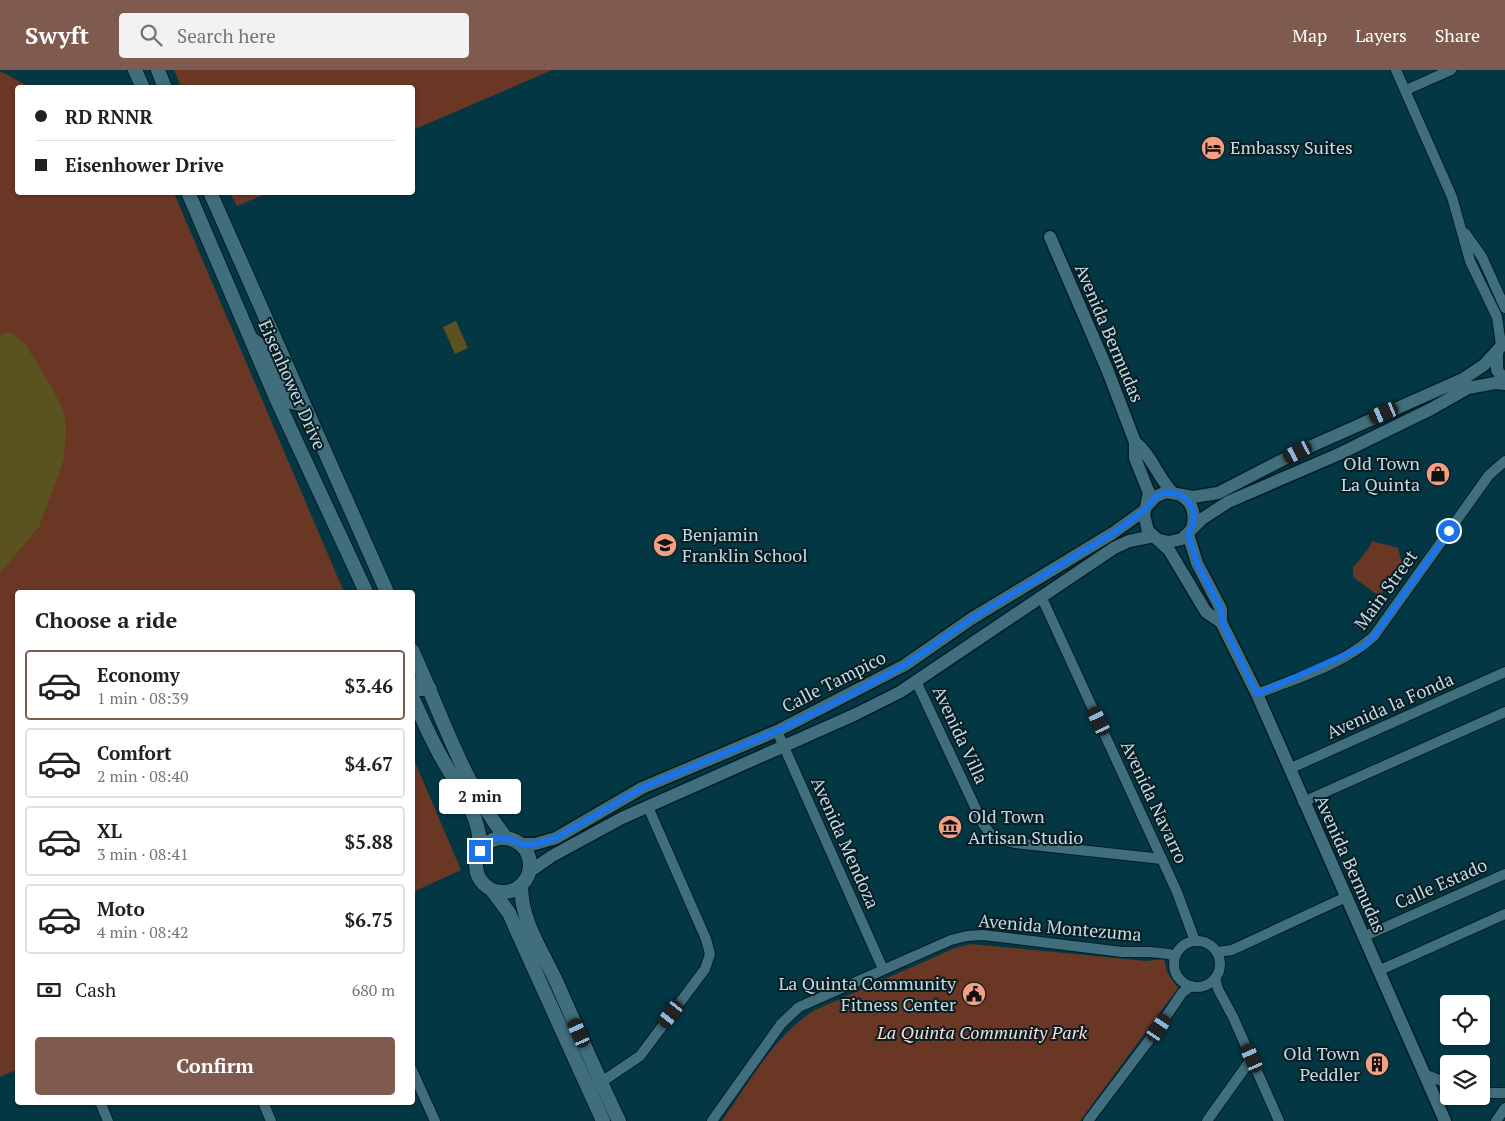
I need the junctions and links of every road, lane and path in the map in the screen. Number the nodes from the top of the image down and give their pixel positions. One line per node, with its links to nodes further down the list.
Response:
1 (135, 70): 5 (main road)
2 (158, 70): 6 (main road)
3 (1396, 70): 7 (street)
4 (1451, 70): 7 (street)
5 (141, 85)
6 (164, 85)
7 (1406, 90): 10 (street)
8 (211, 195): 16 (main road, Eisenhower Drive)
9 (190, 199): 13 (main road, Eisenhower Drive)
10 (1459, 224): 12 (street); 14 (street)
11 (1050, 237): 17 (street, Avenida Bermudas)
12 (1505, 308)
13 (251, 338): 16 (main road); 23 (main road, Eisenhower Drive)
14 (1501, 346): 15 (street); 19 (street, Calle Tampico)
15 (1505, 382): 21 (street, Calle Tampico)
16 (304, 405): 24 (main road, Eisenhower Drive)
17 (1135, 442): 19 (street, Avenida Bermudas); 20 (street, Avenida Bermudas)
18 (1505, 461): 32 (street, Main Street)
19 (1175, 493): 20 (street, Calle Tampico); 21 (street, Avenida Bermudas)
20 (1146, 508): 22 (street, Avenida Bermudas); 35 (street, Calle Tampico)
21 (1190, 531): 22 (street, Calle Tampico); 26 (street, Avenida Bermudas)
22 (1157, 538): 25 (street, Calle Tampico); 26 (street, Avenida Bermudas)
23 (365, 590)
24 (386, 590)
25 (1041, 596): 29 (street, Calle Tampico); 43 (street, Avenida Navarro)
26 (1222, 622): 32 (street, Avenida Bermudas)
27 (415, 656): 31 (main road)
28 (1505, 672): 37 (street, Avenida la Fonda)
29 (916, 681): 36 (street, Calle Tampico); 43 (street, Avenida Villa)
30 (415, 684): 31 (main road)
31 (430, 689): 40 (main road)
32 (1257, 694): 37 (street, Avenida Bermudas)
33 (415, 703): 42 (main road)
34 (1505, 712): 38 (street)
35 (777, 731): 36 (street, Avenida Mendoza); 41 (street, Calle Tampico)
36 (784, 746): 39 (street, Calle Tampico); 54 (street, Avenida Mendoza)
37 (1289, 769): 38 (street, Avenida Bermudas)
38 (1303, 802): 48 (street, Avenida Bermudas)
39 (648, 807): 44 (street, Calle Tampico); 62 (street)
40 (506, 838): 41 (main road); 42 (main road)
41 (520, 844): 44 (main road)
42 (480, 851): 47 (main road)
43 (1162, 859): 51 (street, Avenida Navarro)
44 (529, 872): 46 (main road)
45 (1505, 874): 50 (street, Calle Estado)
46 (521, 885): 47 (main road); 62 (main road)
47 (492, 890): 63 (main road)
48 (1346, 897): 50 (street, Avenida Bermudas); 52 (street)
49 (1505, 914): 55 (street)
50 (1363, 937): 55 (street, Avenida Bermudas)
51 (1194, 941): 52 (street); 53 (street)
52 (1217, 952): 56 (street)
53 (1175, 958): 54 (street, Avenida Montezuma); 57 (street)
54 (883, 970): 74 (street, Avenida Montezuma)
55 (1378, 971): 59 (street, Avenida Bermudas)
56 (1215, 978): 57 (street); 58 (street)
57 (1191, 986): 75 (street)
58 (1252, 1058): 76 (street); 77 (street)
59 (1424, 1074): 61 (street); 78 (street, Avenida Bermudas)
60 (415, 1077): 71 (street)
61 (1440, 1080)
62 (601, 1083): 63 (street); 73 (main road)
63 (588, 1088): 72 (main road)
64 (1505, 1092): 65 (street)
65 (1490, 1093)
66 (101, 1105): 69 (street)
67 (264, 1105): 70 (street)
68 (1505, 1108): 79 (street)
69 (108, 1121)
70 (271, 1121)
71 (435, 1121)
72 (603, 1121)
73 (619, 1121)
74 (712, 1121)
75 (1088, 1121)
76 (1207, 1121)
77 (1279, 1121)
78 (1445, 1121)
79 (1496, 1121)

